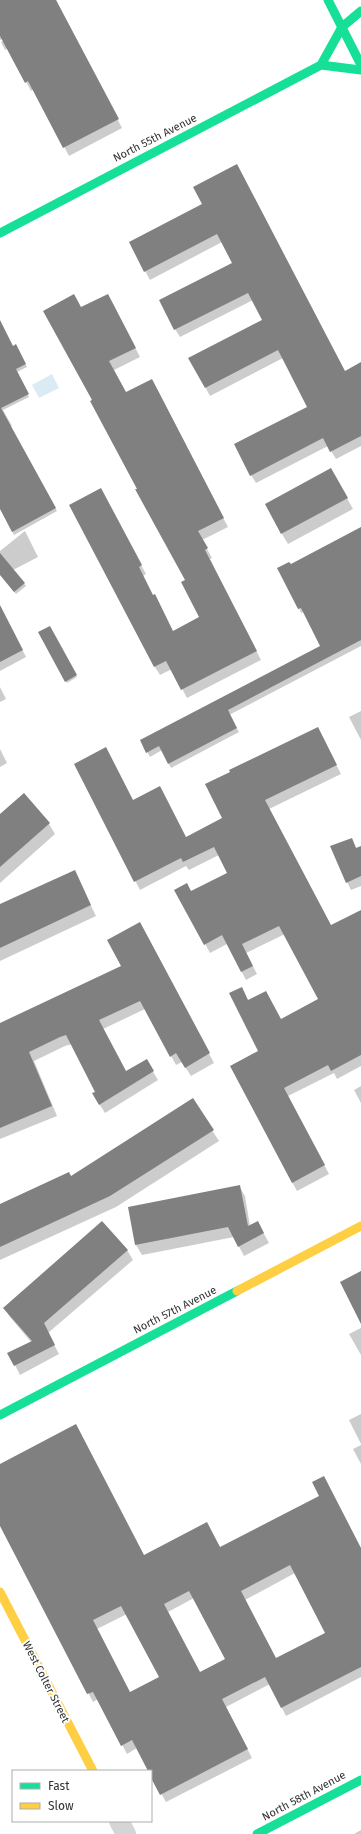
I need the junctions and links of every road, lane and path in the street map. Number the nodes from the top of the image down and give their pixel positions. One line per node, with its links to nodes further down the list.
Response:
1 (328, 0): 3 (street)
2 (361, 11): 3 (street)
3 (342, 27): 4 (street); 5 (street)
4 (321, 65): 6 (street); 7 (street, North 55th Avenue)
5 (361, 65)
6 (361, 70)
7 (0, 233)
8 (361, 1226): 9 (street, North 57th Avenue)
9 (0, 1415)
10 (0, 1592): 11 (street, West Colter Street)
11 (92, 1770)
12 (361, 1780): 15 (street, North 58th Avenue)
13 (120, 1822): 14 (street)
14 (126, 1834)
15 (257, 1834)

